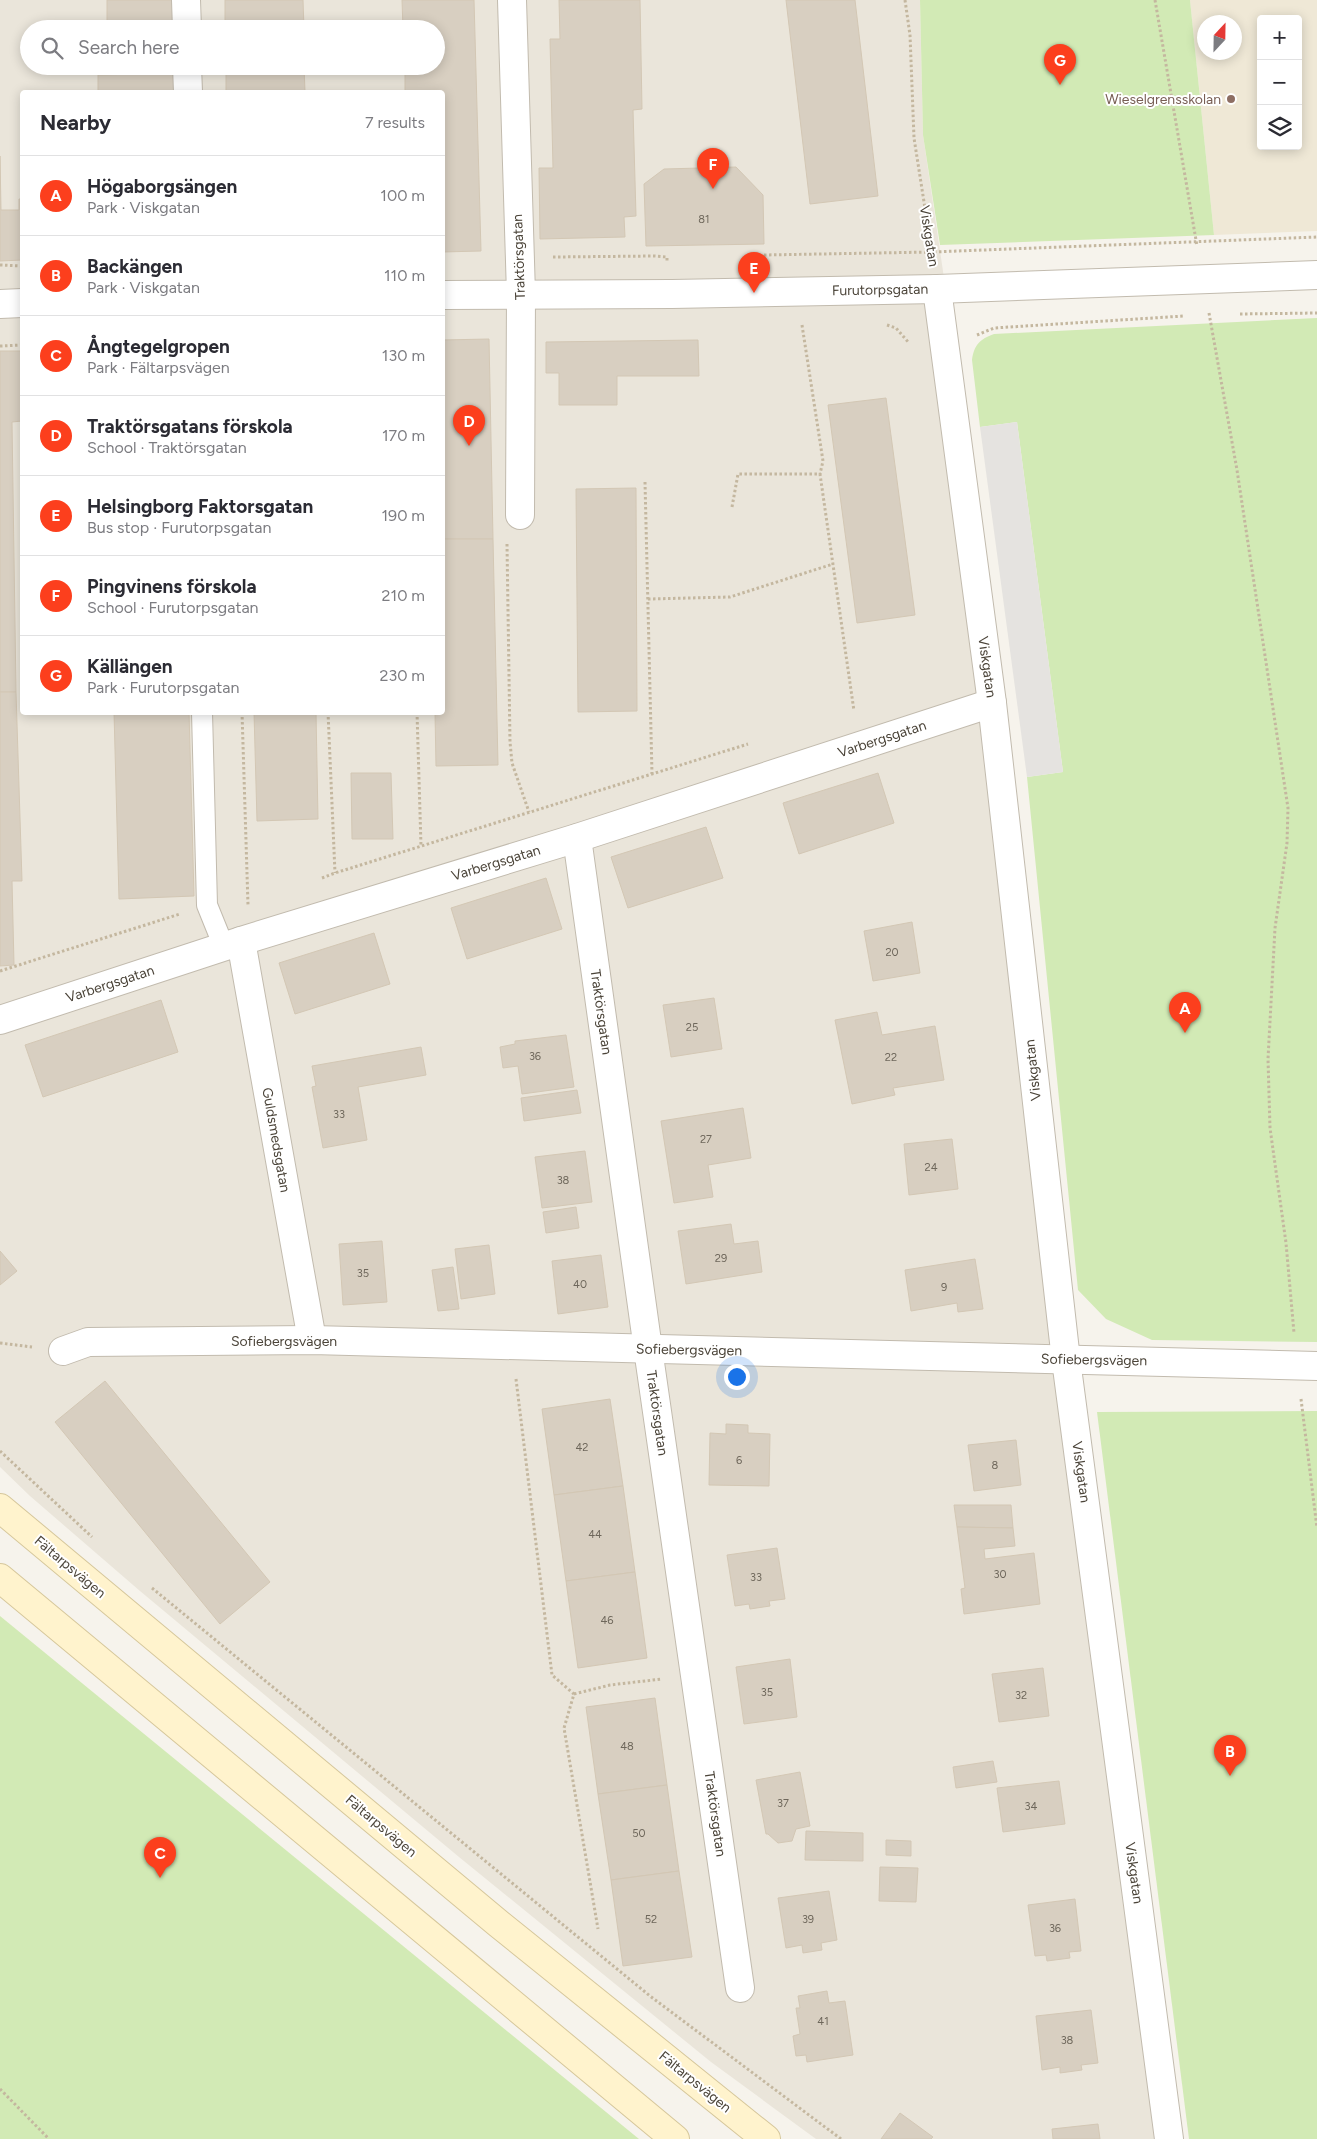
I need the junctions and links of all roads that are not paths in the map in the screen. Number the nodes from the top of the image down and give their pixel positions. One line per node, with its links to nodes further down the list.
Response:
1 (186, 0): 3 (street)
2 (512, 0): 8 (street, Traktörsgatan)
3 (187, 20)
4 (188, 75): 5 (street)
5 (188, 90)
6 (1317, 275): 7 (street, Furutorpsgatan)
7 (937, 289): 8 (street, Furutorpsgatan); 13 (street, Viskgatan)
8 (521, 294): 9 (street, Furutorpsgatan); 12 (street, Traktörsgatan)
9 (445, 295)
10 (20, 303): 11 (street)
11 (0, 304)
12 (520, 515)
13 (992, 703): 15 (street, Varbergsgatan); 21 (street, Viskgatan)
14 (202, 715): 16 (lane)
15 (577, 838): 16 (street, Varbergsgatan); 19 (street, Traktörsgatan)
16 (227, 937): 17 (street, Varbergsgatan); 18 (street, Guldsmedsgatan)
17 (0, 1020)
18 (312, 1340): 19 (street, Sofiebergsvägen); 20 (street, Sofiebergsvägen)
19 (648, 1349): 21 (street, Sofiebergsvägen); 25 (street, Traktörsgatan)
20 (63, 1352)
21 (1066, 1360): 22 (street, Sofiebergsvägen); 28 (street, Viskgatan)
22 (1307, 1366)
23 (0, 1508): 27 (main road, Fältarpsvägen)
24 (0, 1578): 26 (main road)
25 (740, 1988)
26 (675, 2139)
27 (766, 2139)
28 (1169, 2139)

